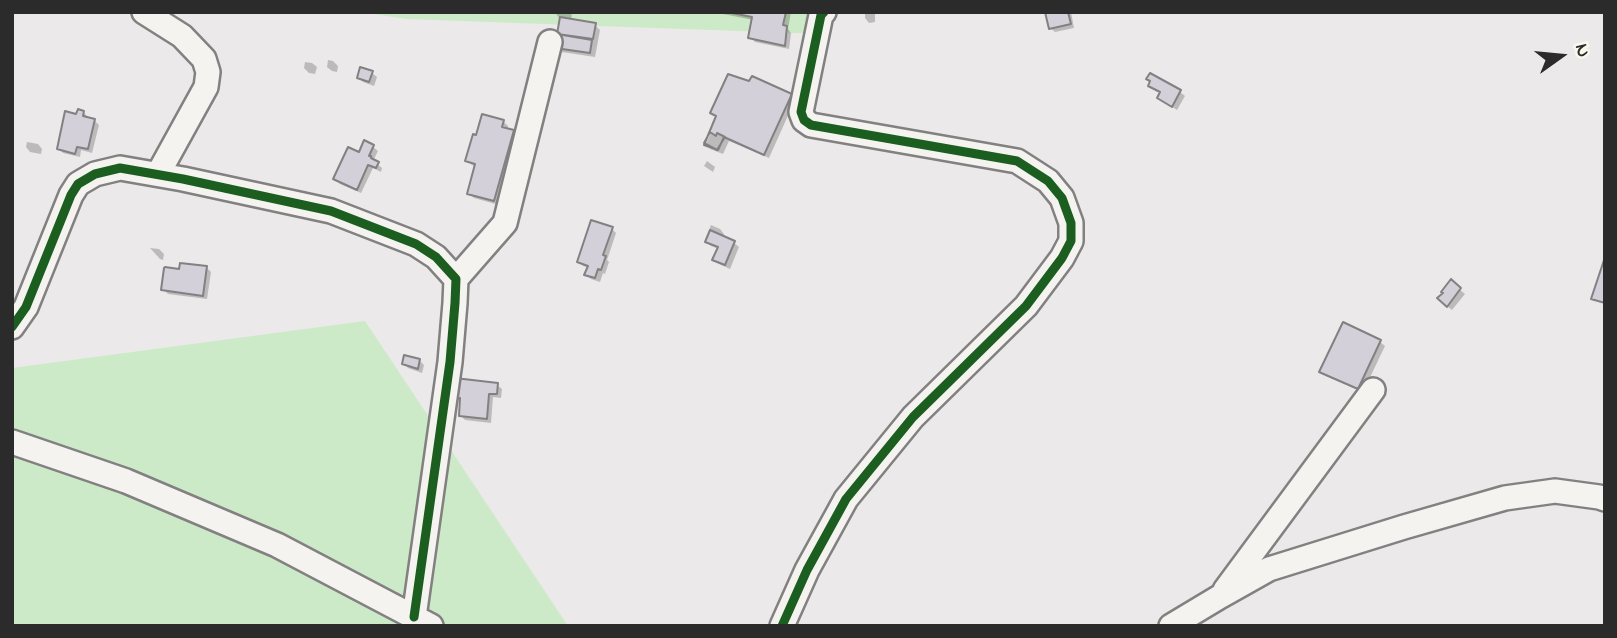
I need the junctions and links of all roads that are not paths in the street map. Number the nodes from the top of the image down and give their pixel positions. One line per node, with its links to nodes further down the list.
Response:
1 (144, 12): 4 (street)
2 (824, 12): 12 (street)
3 (550, 42): 5 (street)
4 (158, 174): 5 (street); 6 (street)
5 (456, 279): 11 (street)
6 (12, 327)
7 (1373, 390): 10 (street)
8 (12, 442): 11 (street)
9 (1605, 499): 10 (street)
10 (1221, 596): 13 (street)
11 (422, 621)
12 (782, 626)
13 (1171, 626)

